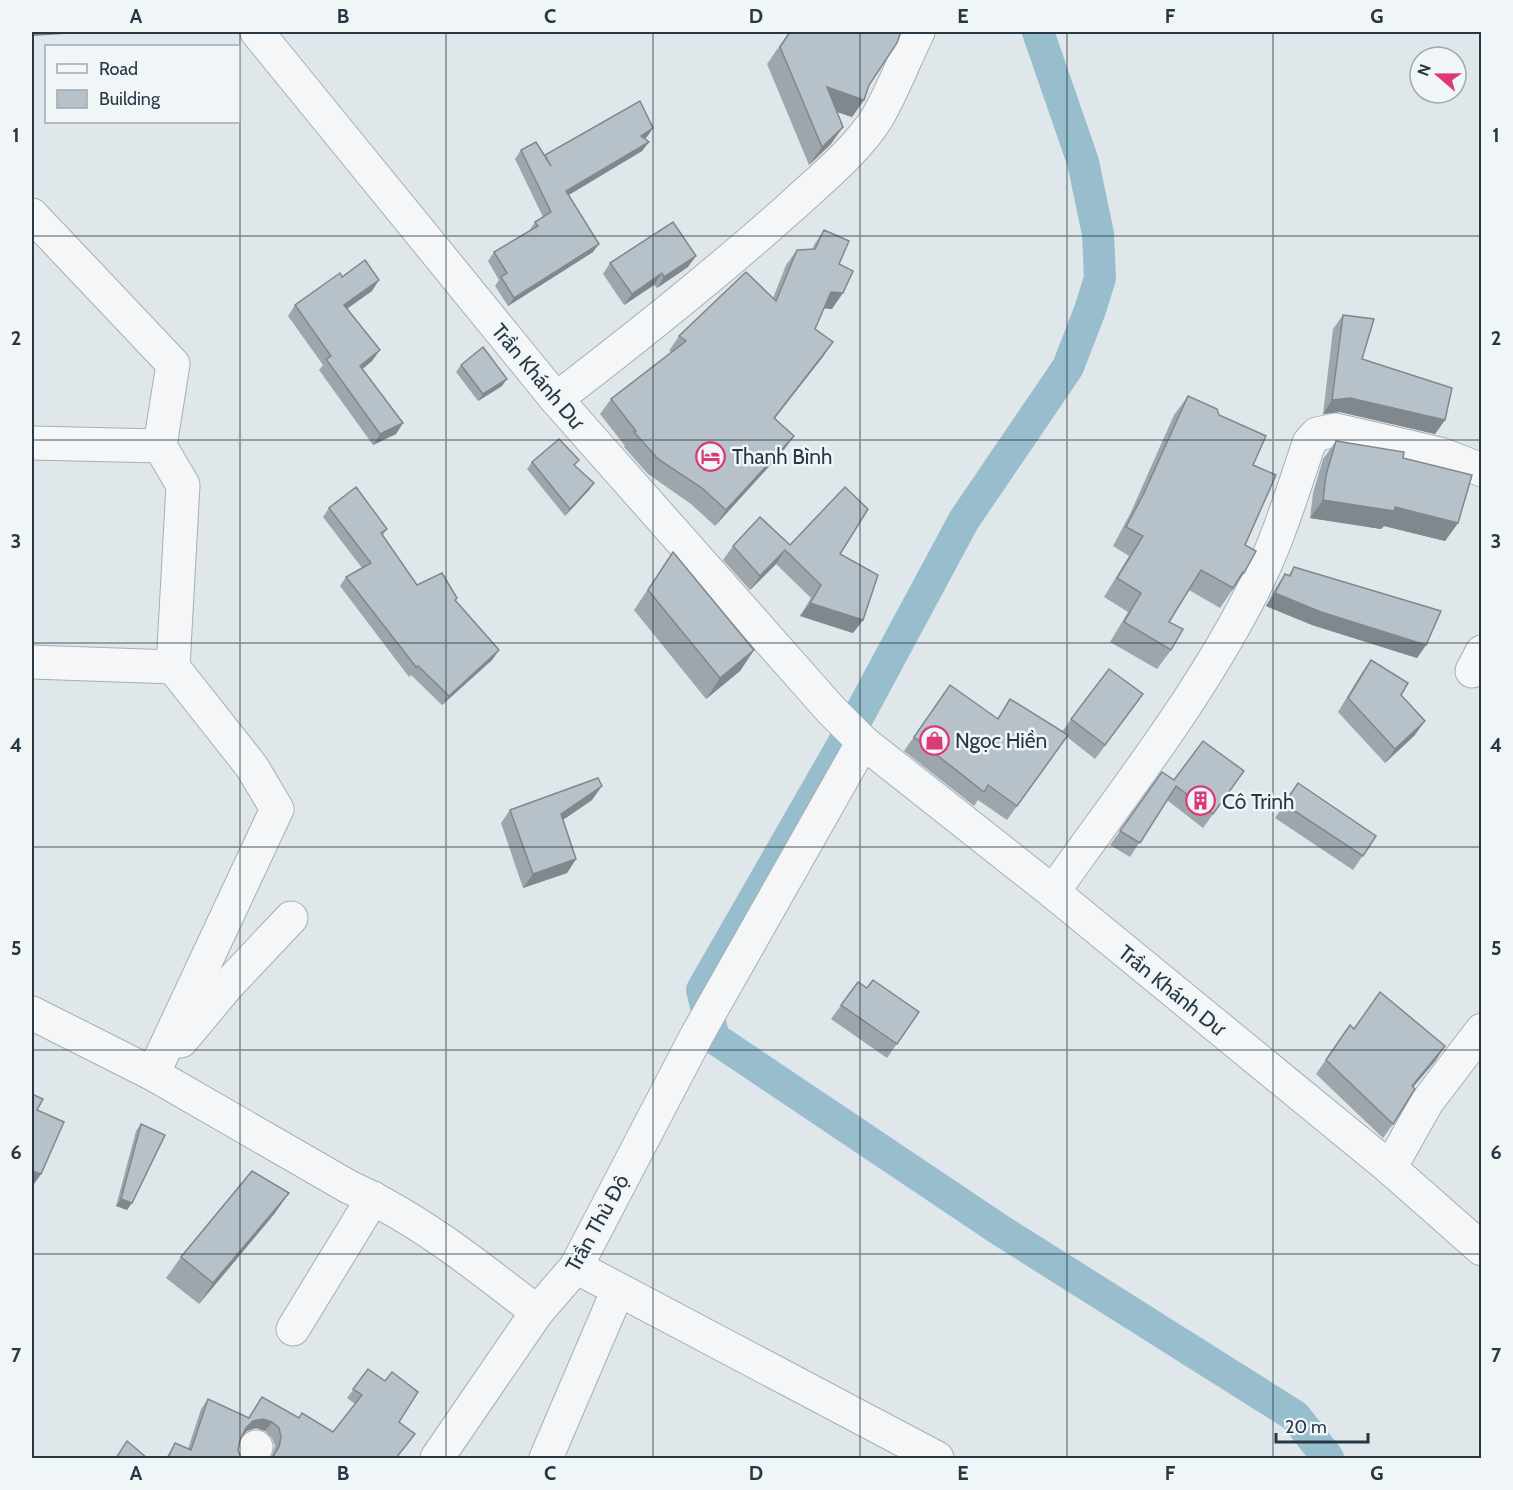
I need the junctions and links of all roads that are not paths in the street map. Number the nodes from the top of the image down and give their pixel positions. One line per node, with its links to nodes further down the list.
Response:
1 (257, 32): 4 (street, Trần Khánh Dư)
2 (918, 32): 4 (street)
3 (32, 215): 6 (street)
4 (556, 399): 10 (street, Trần Khánh Dư)
5 (32, 443): 6 (street)
6 (160, 446): 9 (street)
7 (1482, 470): 11 (street)
8 (32, 662): 9 (street)
9 (173, 667): 15 (street)
10 (861, 739): 11 (street, Trần Khánh Dư); 19 (street, Trần Thủ Độ)
11 (1053, 892): 16 (street, Trần Khánh Dư)
12 (291, 918): 15 (street)
13 (32, 1012): 15 (street)
14 (1482, 1030): 16 (street)
15 (153, 1074): 17 (street)
16 (1390, 1168): 18 (street, Trần Khánh Dư)
17 (374, 1198): 21 (street); 22 (street)
18 (1482, 1249)
19 (576, 1267): 20 (street); 21 (street, Trần Thủ Độ)
20 (618, 1290): 24 (street); 25 (street)
21 (537, 1312): 23 (street, Trần Thủ Độ)
22 (293, 1329)
23 (437, 1458)
24 (546, 1458)
25 (937, 1458)

